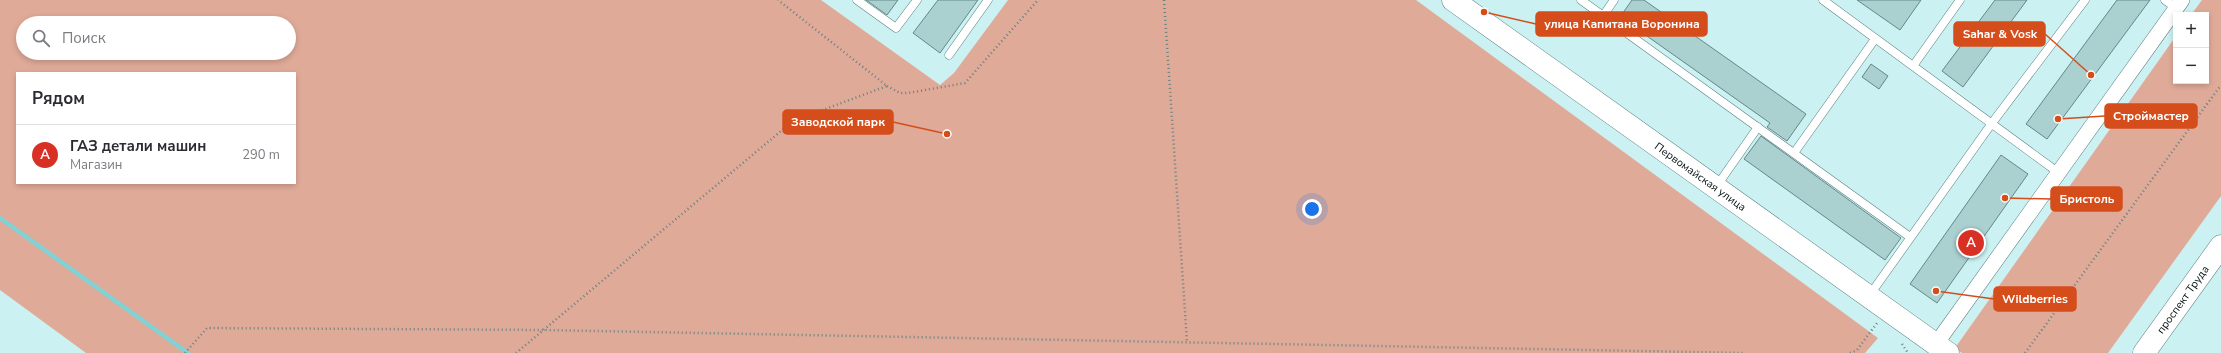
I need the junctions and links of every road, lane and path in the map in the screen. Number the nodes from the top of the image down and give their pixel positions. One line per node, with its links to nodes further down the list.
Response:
1 (778, 0): 19 (path)
2 (857, 0): 3 (lane)
3 (917, 0)
4 (988, 0): 16 (lane)
5 (1038, 0): 19 (path)
6 (1164, 0): 30 (path)
7 (1453, 0): 24 (street, Первомайская улица)
8 (1581, 0): 14 (lane)
9 (1614, 0): 14 (lane)
10 (1823, 0): 15 (lane)
11 (1960, 0): 17 (lane)
12 (2085, 0): 20 (lane)
13 (2175, 3): 23 (street)
14 (1603, 16): 21 (lane)
15 (1875, 39): 17 (lane); 22 (lane)
16 (948, 55)
17 (1913, 66): 20 (lane)
18 (2221, 85): 36 (path)
19 (887, 86): 29 (path)
20 (1992, 123): 23 (lane); 25 (lane)
21 (1758, 127): 22 (lane); 24 (lane)
22 (1794, 153): 25 (lane)
23 (2059, 173): 31 (street)
24 (1716, 188): 27 (street, Первомайская улица)
25 (1910, 237): 27 (lane)
26 (2221, 246): 37 (street, проспект Труда)
27 (1868, 296): 31 (street, Первомайская улица)
28 (1878, 323): 35 (path)
29 (543, 330): 30 (path); 32 (path); 33 (path)
30 (1188, 342): 34 (path)
31 (1942, 349)
32 (185, 353)
33 (516, 353)
34 (1744, 353)
35 (1850, 353)
36 (2025, 353)
37 (2144, 353)

